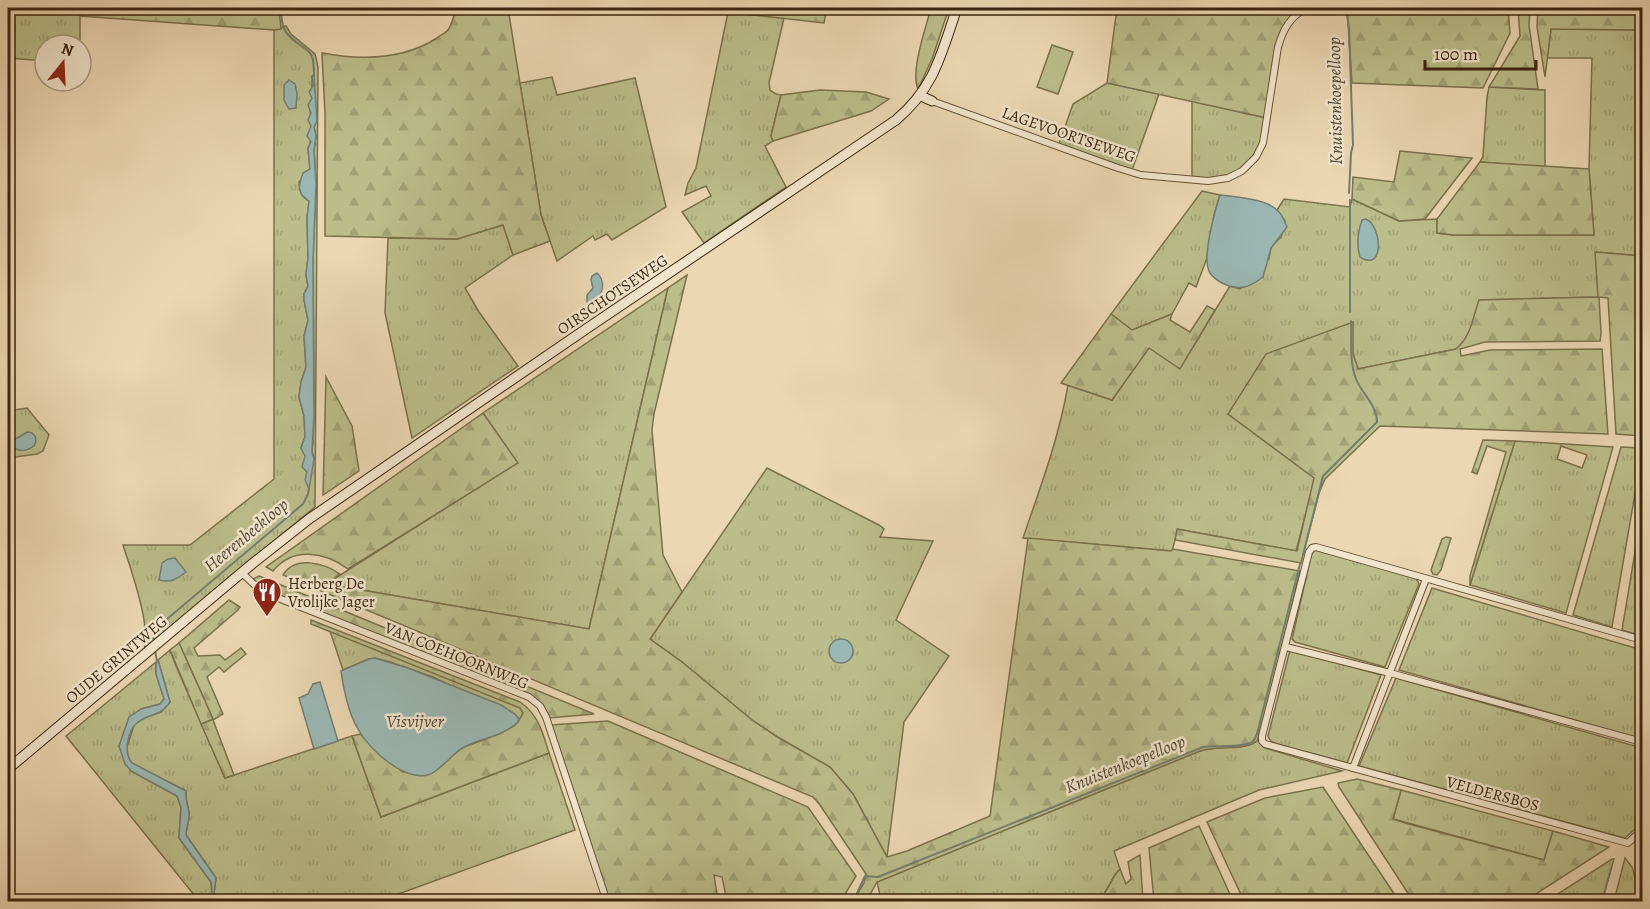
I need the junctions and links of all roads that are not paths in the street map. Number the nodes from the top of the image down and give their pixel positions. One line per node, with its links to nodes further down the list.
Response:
1 (957, 8): 3 (street, OIRSCHOTSEWEG)
2 (1307, 8): 4 (street, LAGEVOORTSEWEG)
3 (921, 96): 4 (street, LAGEVOORTSEWEG); 5 (street, OIRSCHOTSEWEG)
4 (932, 101)
5 (242, 573): 11 (street, OUDE GRINTWEG); 14 (street, VAN COEHOORNWEG)
6 (1426, 579): 7 (street, VELDERSBOS); 8 (street, VELDERSBOS); 9 (street)
7 (1642, 640)
8 (1286, 647): 9 (street); 12 (street, VELDERSBOS)
9 (1390, 674): 10 (street); 12 (street)
10 (1642, 742)
11 (8, 768)
12 (1353, 768): 13 (street, VELDERSBOS)
13 (1642, 830)
14 (607, 902)

